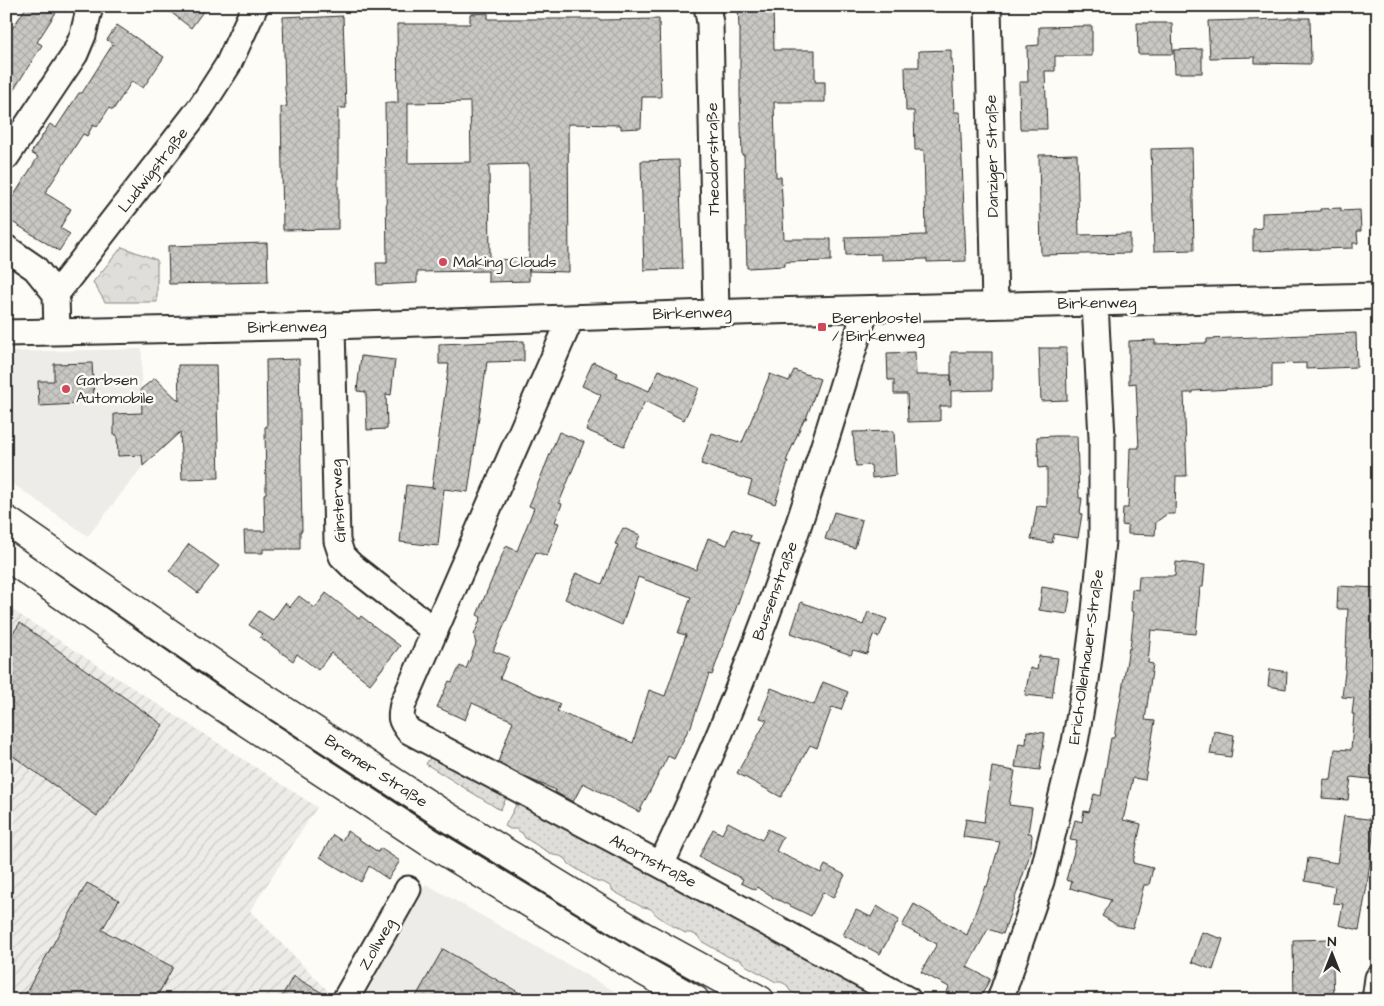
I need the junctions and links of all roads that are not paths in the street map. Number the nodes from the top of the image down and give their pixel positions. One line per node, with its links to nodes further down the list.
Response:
1 (90, 6): 5 (street)
2 (255, 6): 7 (street, Ludwigstraße)
3 (707, 6): 9 (street, Theodorstraße)
4 (988, 6): 11 (street, Danziger Straße)
5 (6, 157)
6 (6, 248): 7 (street)
7 (56, 294): 15 (street)
8 (1378, 296): 10 (street, Birkenweg)
9 (716, 300): 12 (street, Birkenweg); 13 (street, Birkenweg)
10 (1095, 304): 11 (street, Birkenweg); 27 (street, Erich-Ollenhauer-Straße)
11 (995, 305): 12 (street, Birkenweg)
12 (866, 309): 20 (street, Bussenstraße)
13 (571, 318): 14 (street, Birkenweg); 19 (street)
14 (332, 326): 15 (street, Birkenweg); 19 (street, Ginsterweg)
15 (57, 331): 16 (street, Birkenweg)
16 (6, 333)
17 (6, 520): 25 (main road, Bremer Straße)
18 (6, 556): 24 (main road, Bremer Straße)
19 (435, 631): 20 (street, Ahornstraße)
20 (661, 865): 26 (street, Ahornstraße)
21 (408, 889): 23 (street, Zollweg)
22 (1378, 978): 28 (street)
23 (345, 1000)
24 (695, 1000)
25 (760, 1000)
26 (908, 1000)
27 (1000, 1000)
28 (1375, 1000)

